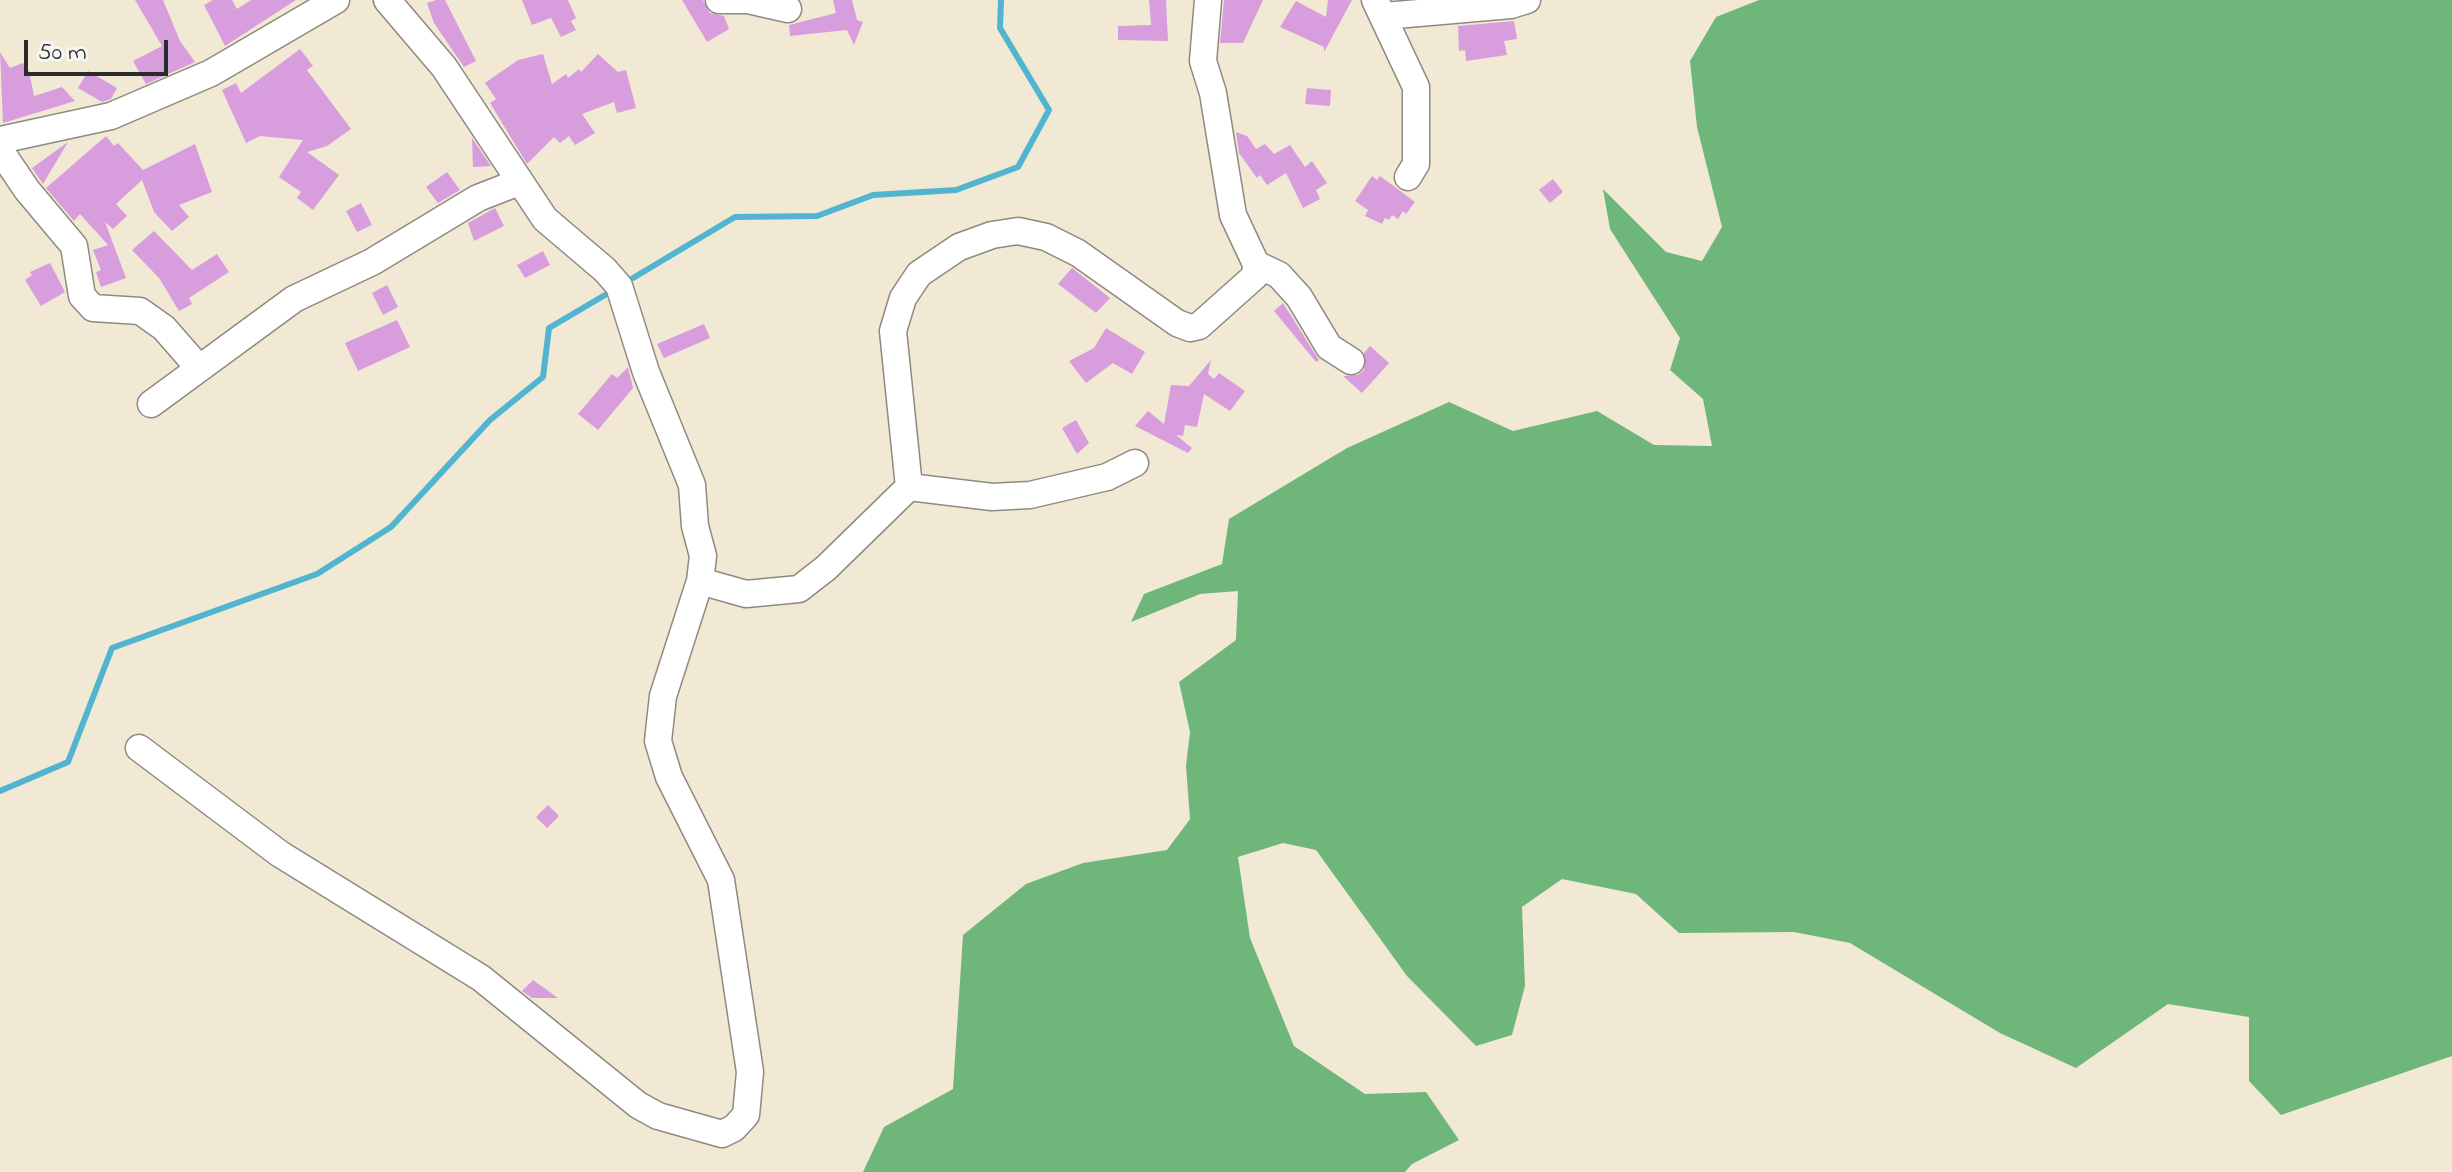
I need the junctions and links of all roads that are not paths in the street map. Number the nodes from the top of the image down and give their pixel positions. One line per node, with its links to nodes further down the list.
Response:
1 (336, 0): 8 (street)
2 (387, 0): 11 (street)
3 (719, 0): 7 (street)
4 (1208, 0): 12 (street)
5 (1527, 0): 6 (street)
6 (1379, 8): 10 (street)
7 (788, 9)
8 (0, 140)
9 (0, 150): 14 (street)
10 (1408, 177)
11 (519, 182): 14 (street); 18 (street)
12 (1256, 264): 13 (street); 17 (street)
13 (1351, 361)
14 (199, 368): 15 (street)
15 (151, 404)
16 (1135, 463): 17 (street)
17 (909, 487): 18 (street)
18 (700, 581): 19 (street)
19 (139, 748)

